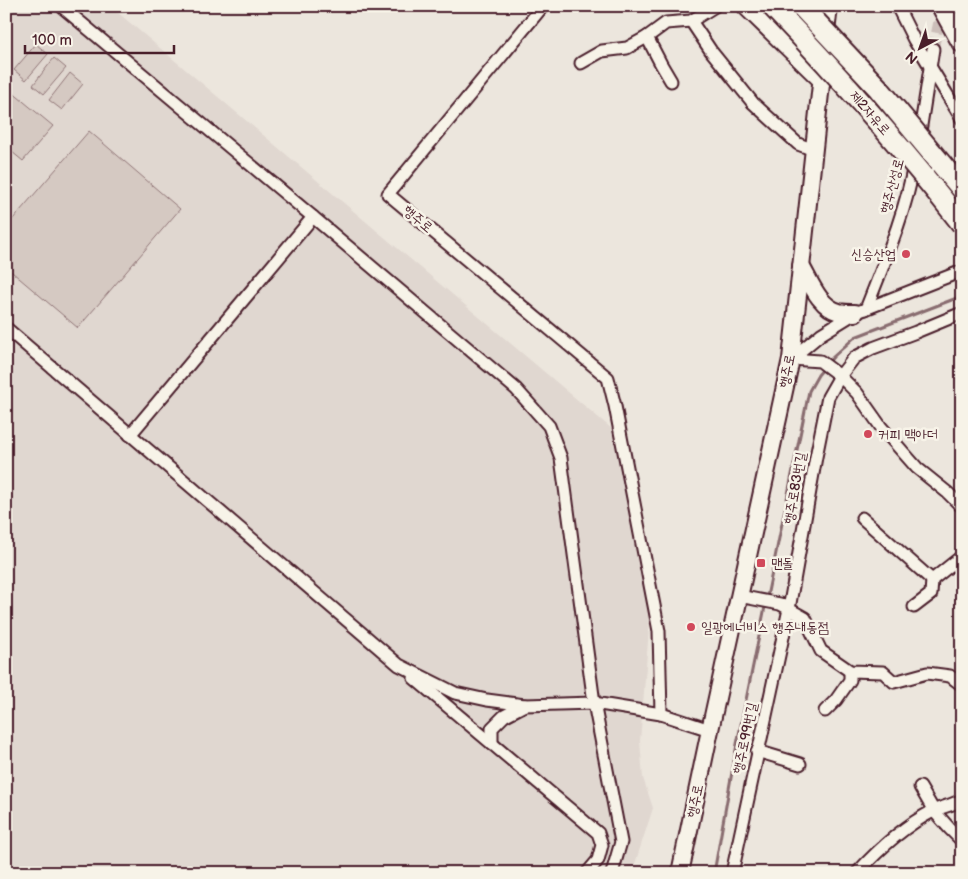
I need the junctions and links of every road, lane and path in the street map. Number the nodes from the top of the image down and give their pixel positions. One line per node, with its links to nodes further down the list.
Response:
1 (61, 6): 21 (street)
2 (543, 6): 44 (street, 행주로)
3 (715, 6): 10 (street)
4 (748, 6): 16 (highway)
5 (772, 6): 22 (highway, 제2자유로, bridge)
6 (802, 6): 20 (highway, 제2자유로, bridge)
7 (829, 6): 16 (main road, 행주로)
8 (897, 6): 15 (street)
9 (942, 6): 12 (highway)
10 (691, 22): 11 (street); 19 (street)
11 (647, 37): 14 (street); 17 (street)
12 (962, 42)
13 (933, 48): 15 (street, 행주산성로)
14 (581, 63)
15 (930, 67): 18 (street); 25 (street, 행주산성로)
16 (822, 78): 19 (main road, 행주로)
17 (671, 81)
18 (962, 119)
19 (814, 150): 23 (main road, 행주로)
20 (962, 189)
21 (313, 217): 30 (street); 41 (street)
22 (962, 224)
23 (801, 266): 25 (main road); 28 (main road, 행주로)
24 (962, 271): 25 (street)
25 (860, 311): 28 (street)
26 (962, 313): 29 (street, 행주로83번길)
27 (6, 328): 30 (street)
28 (791, 359): 29 (street); 35 (main road, 행주로)
29 (840, 376): 31 (street); 36 (street, 행주로83번길)
30 (130, 435): 38 (street)
31 (962, 507)
32 (862, 518): 34 (street)
33 (962, 556): 34 (street)
34 (932, 580): 37 (street)
35 (745, 597): 36 (street); 45 (main road, 행주로)
36 (785, 607): 39 (street); 47 (street, 행주로99번길)
37 (914, 607)
38 (399, 665): 42 (street); 46 (street)
39 (850, 671): 40 (street); 43 (street)
40 (962, 684)
41 (594, 703): 42 (street); 44 (street); 54 (street)
42 (525, 705): 46 (street)
43 (825, 711)
44 (662, 714): 45 (street)
45 (710, 730): 55 (main road, 행주로)
46 (492, 744): 53 (street)
47 (757, 752): 48 (street); 56 (street, 행주로99번길)
48 (800, 764)
49 (920, 787): 51 (street)
50 (962, 800): 51 (street)
51 (934, 811): 52 (street); 57 (street)
52 (962, 841)
53 (587, 873)
54 (612, 873)
55 (680, 873)
56 (732, 873)
57 (857, 873)

